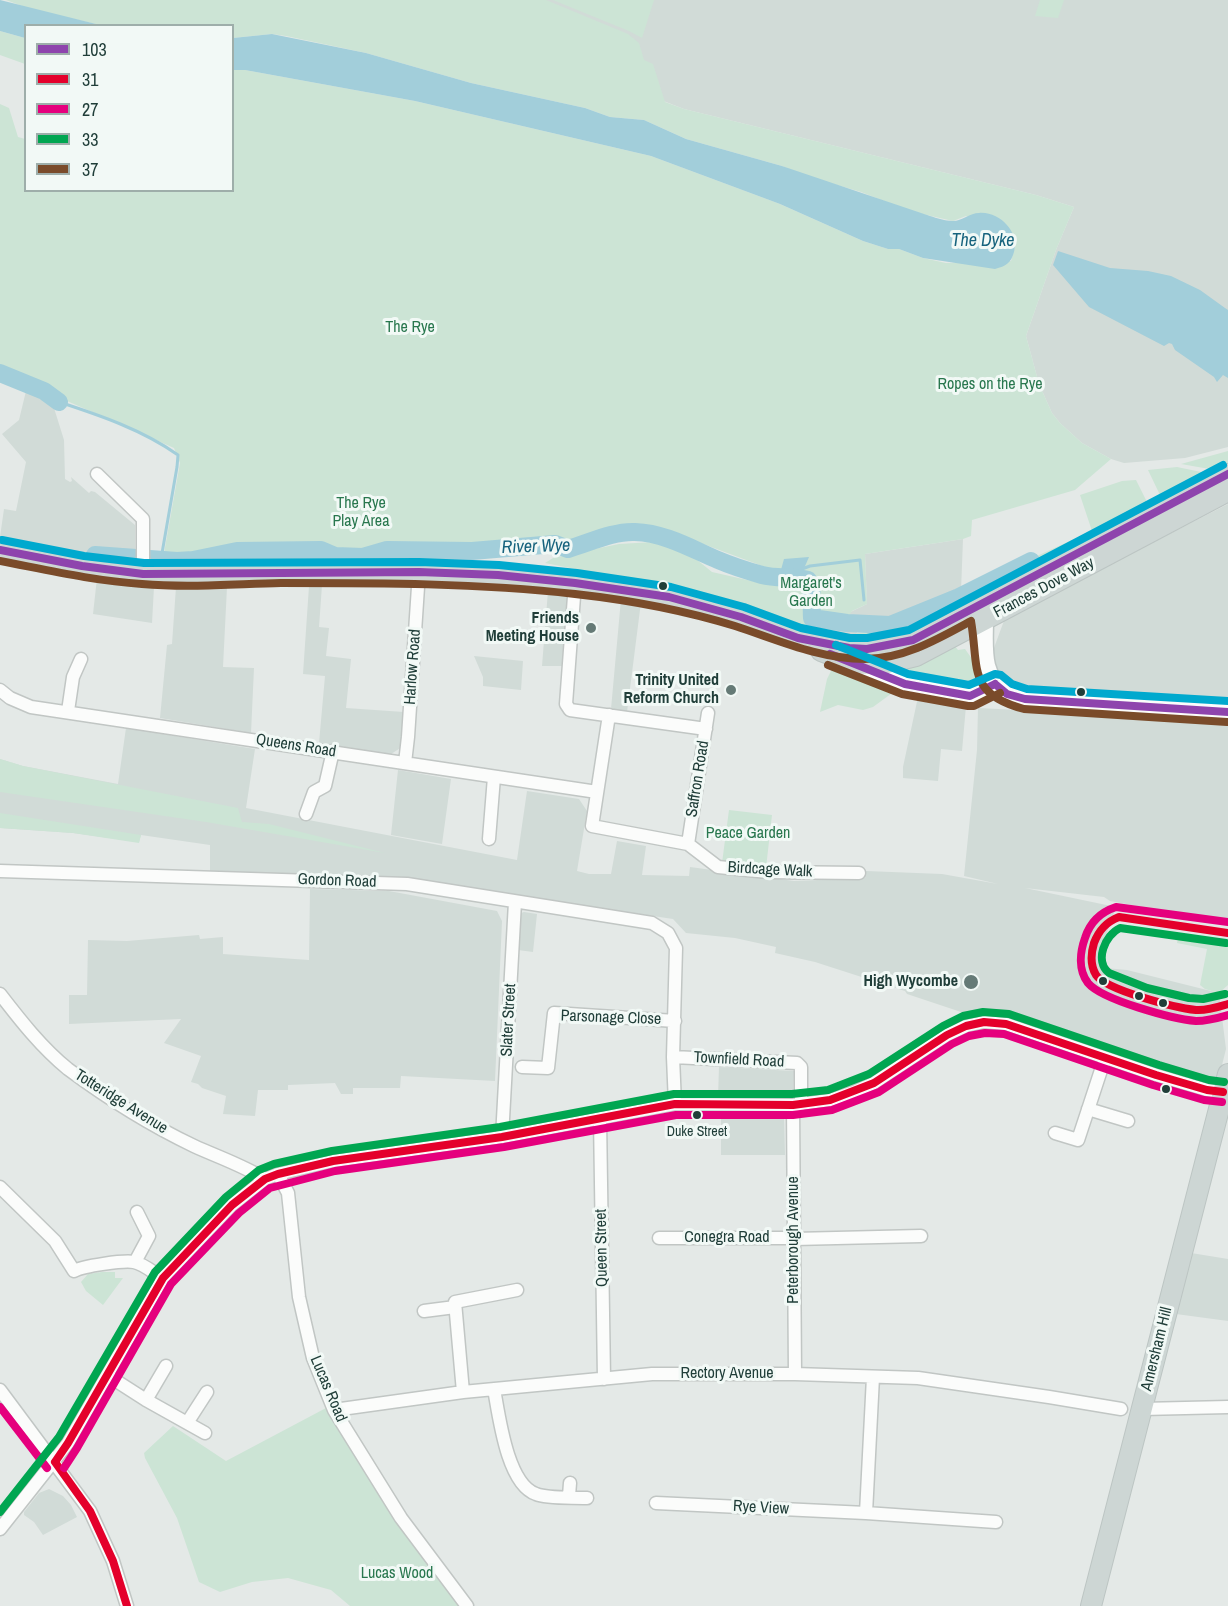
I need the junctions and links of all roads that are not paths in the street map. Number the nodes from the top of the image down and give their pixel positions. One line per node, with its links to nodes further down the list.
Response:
1 (97, 474): 6 (street)
2 (1228, 474): 8 (main road, Frances Dove Way)
3 (1228, 491): 8 (main road, Frances Dove Way)
4 (0, 550): 6 (main road, Frances Dove Way)
5 (418, 572): 6 (main road, Frances Dove Way); 7 (main road, Frances Dove Way); 19 (street, Harlow Road)
6 (142, 574)
7 (575, 583): 9 (main road, Frances Dove Way); 16 (street)
8 (981, 613): 9 (main road, Frances Dove Way); 11 (street)
9 (852, 656): 11 (street)
10 (81, 659): 13 (street)
11 (995, 684): 14 (street)
12 (0, 690): 13 (street, Queens Road)
13 (68, 711): 18 (street, Queens Road)
14 (1228, 712)
15 (708, 713): 17 (street, Saffron Road)
16 (609, 715): 17 (street); 21 (street)
17 (706, 729): 24 (street, Saffron Road)
18 (333, 751): 19 (street, Queens Road); 22 (street)
19 (405, 763): 20 (street, Queens Road)
20 (494, 777): 21 (street, Queens Road); 23 (street)
21 (597, 792): 24 (street)
22 (306, 814)
23 (489, 839)
24 (688, 844): 26 (street, Birdcage Walk)
25 (0, 871): 27 (street, Gordon Road)
26 (859, 873)
27 (515, 902): 29 (street, Gordon Road); 40 (street, Slater Street)
28 (0, 994): 42 (street, Totteridge Avenue)
29 (675, 1021): 30 (street); 32 (street, Parsonage Close)
30 (674, 1057): 34 (street); 35 (street, Townfield Road)
31 (1105, 1058): 33 (street); 35 (street); 36 (street)
32 (522, 1067)
33 (1225, 1083): 64 (main road, Amersham Hill)
34 (675, 1104): 35 (street); 37 (street)
35 (797, 1105): 47 (street, Peterborough Avenue)
36 (1088, 1109): 38 (street); 39 (street)
37 (600, 1118): 40 (street); 57 (street, Queen Street)
38 (1128, 1121)
39 (1054, 1133)
40 (502, 1137): 41 (street)
41 (278, 1174): 42 (street); 66 (street, Lucas Road)
42 (265, 1179): 49 (street)
43 (0, 1187): 48 (street)
44 (137, 1212): 48 (street)
45 (921, 1236): 47 (street, Conegra Road)
46 (659, 1238): 47 (street, Conegra Road)
47 (794, 1239): 54 (street, Peterborough Avenue)
48 (135, 1262): 49 (street)
49 (163, 1278): 55 (street)
50 (517, 1290): 51 (street)
51 (455, 1306): 52 (street); 61 (street)
52 (424, 1311)
53 (166, 1366): 62 (street)
54 (795, 1374): 56 (street, Rectory Avenue); 57 (street, Rectory Avenue)
55 (107, 1375): 62 (street); 69 (street)
56 (873, 1377): 65 (street, Rectory Avenue); 74 (street)
57 (604, 1379): 58 (street, Rectory Avenue)
58 (494, 1389): 61 (street, Rectory Avenue); 71 (street)
59 (0, 1390): 69 (street)
60 (207, 1392): 67 (street)
61 (463, 1392): 66 (street, Rectory Avenue)
62 (146, 1400): 67 (street)
63 (1228, 1407): 64 (street)
64 (1142, 1408): 79 (main road, Amersham Hill)
65 (1121, 1409)
66 (334, 1410): 78 (street, Lucas Road)
67 (187, 1423): 68 (street)
68 (205, 1433)
69 (55, 1462): 76 (street); 77 (street)
70 (570, 1483): 71 (street)
71 (569, 1496): 72 (street)
72 (587, 1498)
73 (656, 1503): 74 (street, Rye View)
74 (866, 1513): 75 (street, Rye View)
75 (996, 1522)
76 (0, 1528)
77 (127, 1606)
78 (467, 1606)
79 (1091, 1606)

